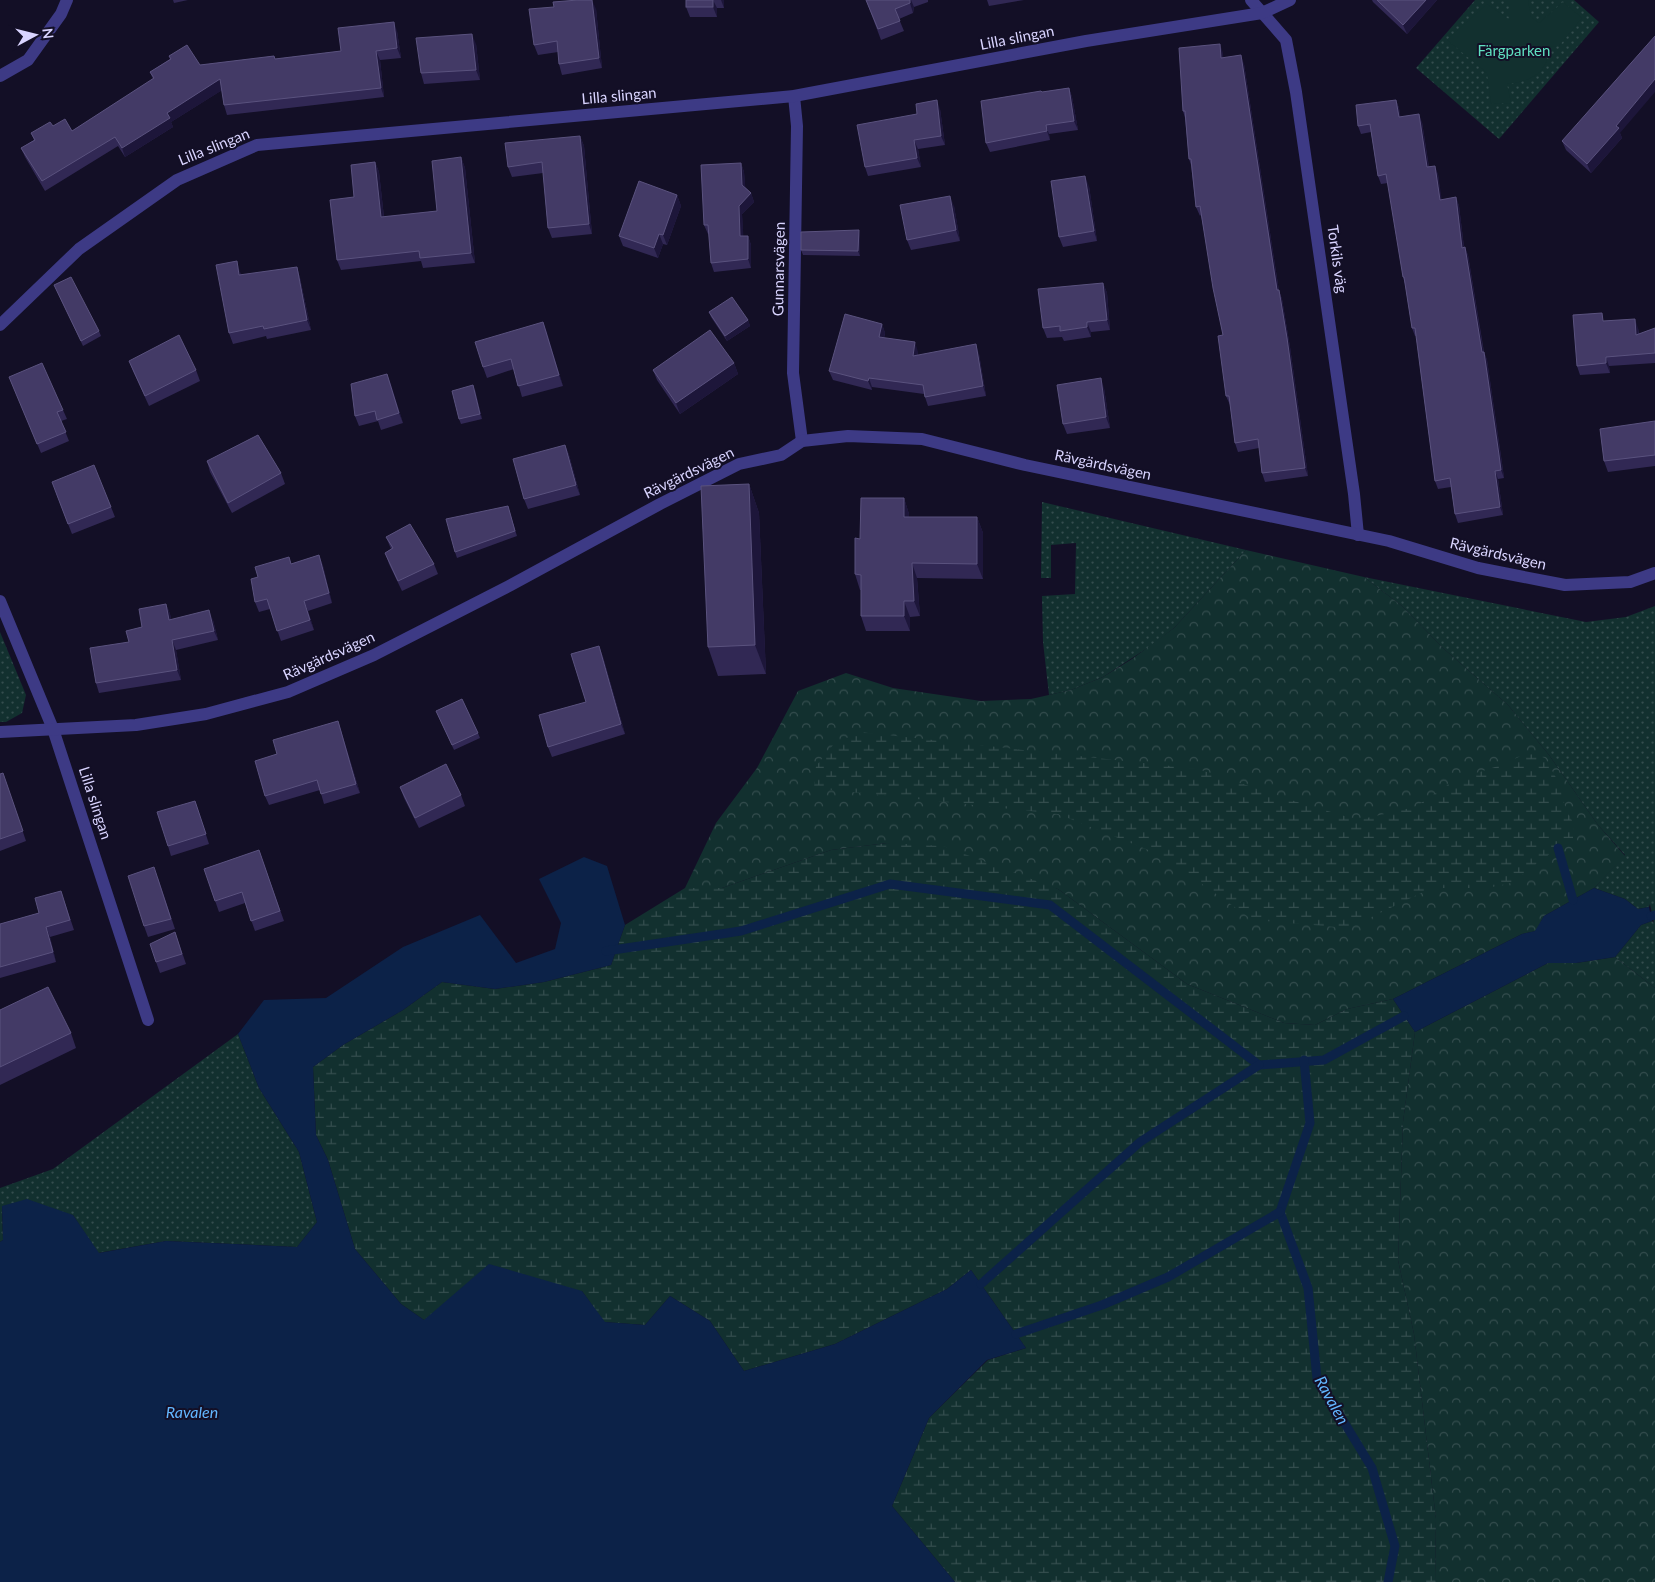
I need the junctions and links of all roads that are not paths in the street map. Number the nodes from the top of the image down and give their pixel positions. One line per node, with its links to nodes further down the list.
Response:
1 (67, 0): 5 (street)
2 (1251, 0): 4 (street, Torkils väg)
3 (1290, 0): 4 (street, Lilla slingan)
4 (1262, 13): 6 (street, Lilla slingan); 9 (street, Torkils väg)
5 (0, 76)
6 (794, 96): 7 (street, Lilla slingan); 8 (street, Gunnarsvägen)
7 (0, 325)
8 (802, 441): 9 (street, Rävgärdsvägen); 12 (street, Rävgärdsvägen)
9 (1358, 535): 10 (street, Rävgärdsvägen)
10 (1655, 573)
11 (0, 601): 12 (street, Lilla slingan)
12 (53, 729): 13 (street, Rävgärdsvägen); 14 (street, Lilla slingan)
13 (0, 732)
14 (148, 1020)

